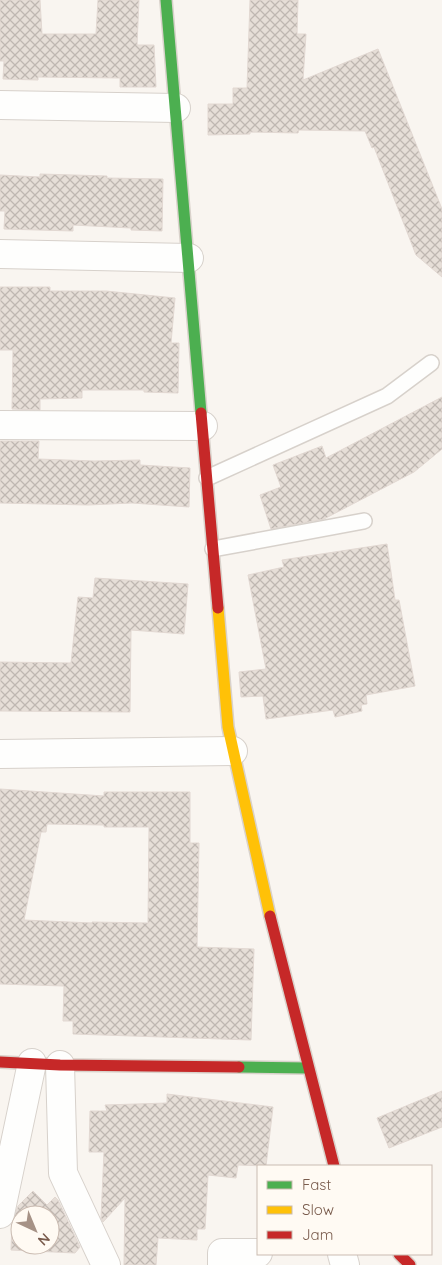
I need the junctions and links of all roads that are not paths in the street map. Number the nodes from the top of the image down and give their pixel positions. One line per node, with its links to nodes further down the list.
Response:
1 (166, 0): 3 (street)
2 (0, 105): 3 (street)
3 (176, 108): 5 (street)
4 (0, 254): 5 (street)
5 (189, 258): 8 (street)
6 (432, 363): 9 (lane)
7 (0, 425): 8 (street)
8 (203, 426): 9 (street)
9 (208, 478): 11 (street)
10 (364, 521): 11 (lane)
11 (214, 549): 12 (street)
12 (233, 751): 13 (street); 17 (street)
13 (0, 754)
14 (0, 1062): 15 (street)
15 (32, 1064): 16 (street); 19 (street)
16 (60, 1065): 17 (street); 22 (street)
17 (307, 1068): 18 (street)
18 (334, 1165)
19 (0, 1214)
20 (257, 1252): 23 (street)
21 (400, 1255): 24 (street)
22 (106, 1265)
23 (222, 1265)
24 (410, 1265)

